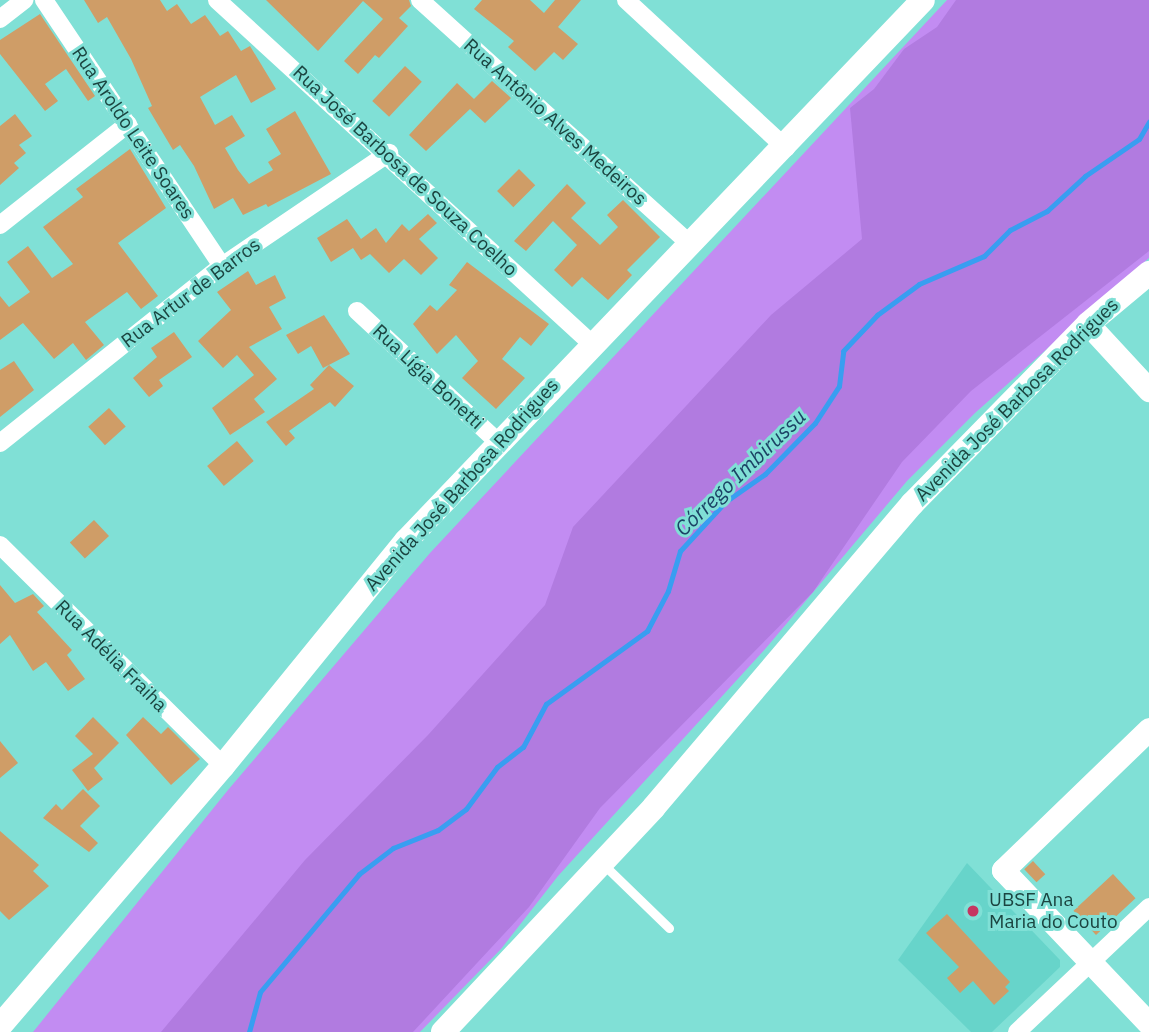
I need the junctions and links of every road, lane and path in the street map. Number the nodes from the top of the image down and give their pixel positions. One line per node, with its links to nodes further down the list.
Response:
1 (24, 0): 7 (street)
2 (44, 0): 8 (street, Rua Aroldo Leite Soares)
3 (217, 0): 10 (street, Rua José Barbosa de Souza Coelho)
4 (421, 0): 12 (street, Rua Antônio Alves Medeiros)
5 (626, 0): 9 (street)
6 (923, 0): 9 (main road, Avenida José Barbosa Rodrigues)
7 (0, 19)
8 (128, 124): 11 (street); 13 (street, Rua Aroldo Leite Soares)
9 (786, 148): 12 (main road, Avenida José Barbosa Rodrigues)
10 (389, 153): 13 (street, Rua Artur de Barros); 17 (street, Rua José Barbosa de Souza Coelho)
11 (0, 225)
12 (689, 243): 17 (main road, Avenida José Barbosa Rodrigues)
13 (222, 266): 19 (street, Rua Artur de Barros)
14 (1149, 274): 16 (main road, Avenida José Barbosa Rodrigues)
15 (357, 311): 20 (street, Rua Lígia Bonetti)
16 (1088, 324): 18 (street); 24 (main road, Avenida José Barbosa Rodrigues)
17 (592, 344): 20 (main road, Avenida José Barbosa Rodrigues)
18 (1149, 390)
19 (0, 443)
20 (499, 443): 23 (main road, Avenida José Barbosa Rodrigues)
21 (0, 545): 23 (street, Rua Adélia Fraiha)
22 (1149, 729): 27 (street)
23 (223, 766): 29 (main road, Avenida José Barbosa Rodrigues)
24 (602, 863): 26 (lane); 30 (main road, Avenida José Barbosa Rodrigues)
25 (1149, 907): 27 (street)
26 (669, 928)
27 (1091, 962): 28 (street); 31 (street)
28 (1149, 1024)
29 (0, 1027)
30 (443, 1032)
31 (1017, 1032)

